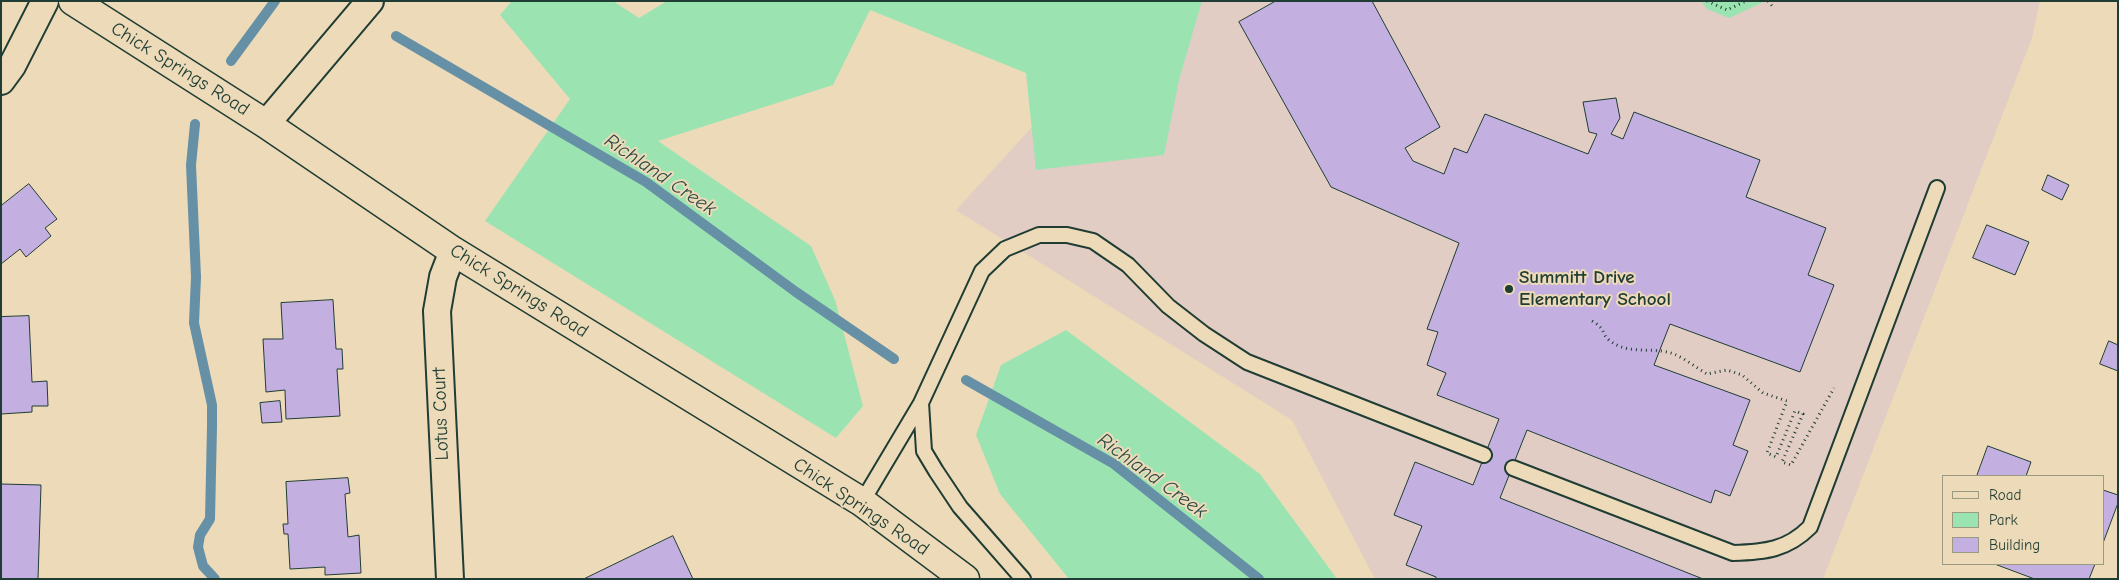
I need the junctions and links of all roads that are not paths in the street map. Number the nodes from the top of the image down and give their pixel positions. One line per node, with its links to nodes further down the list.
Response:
1 (45, 1): 4 (street)
2 (73, 1): 5 (street, Chick Springs Road)
3 (370, 1): 5 (street)
4 (1, 82)
5 (266, 124): 7 (street, Chick Springs Road)
6 (1937, 188): 10 (lane)
7 (453, 251): 11 (street, Chick Springs Road); 12 (street, Lotus Court)
8 (921, 404): 9 (lane); 11 (lane); 14 (lane)
9 (1484, 455)
10 (1513, 468)
11 (862, 502): 13 (street, Chick Springs Road)
12 (450, 579)
13 (965, 579)
14 (1023, 579)

